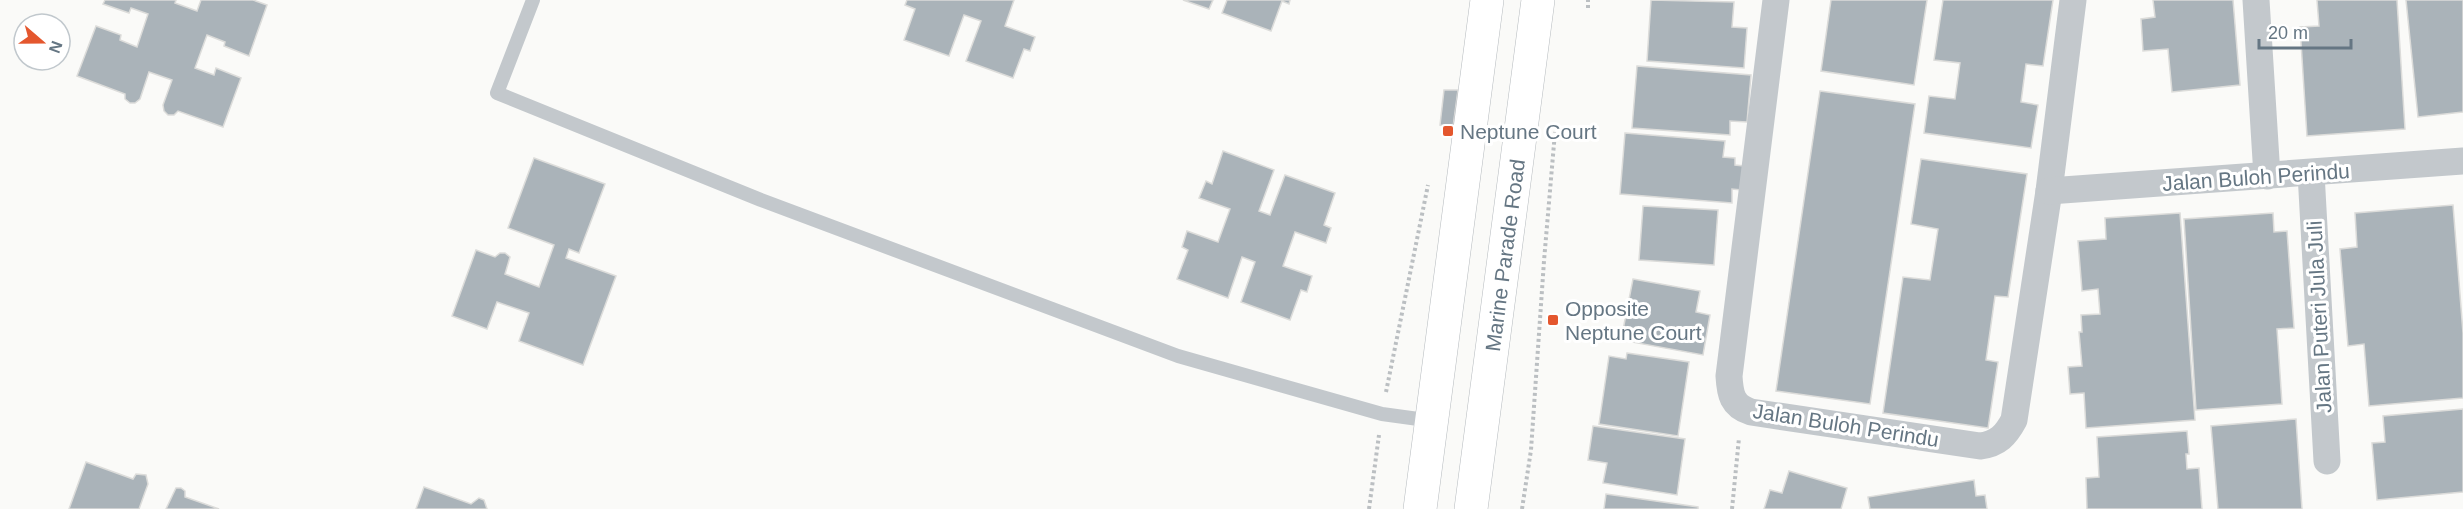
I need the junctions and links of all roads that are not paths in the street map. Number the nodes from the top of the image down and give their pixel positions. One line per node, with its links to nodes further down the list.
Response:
1 (533, 0): 11 (lane)
2 (1487, 0): 11 (main road)
3 (1538, 0): 14 (main road, Marine Parade Road)
4 (1776, 0): 10 (street, Jalan Buloh Perindu)
5 (2073, 0): 10 (street, Jalan Buloh Perindu)
6 (2256, 0): 9 (street)
7 (2463, 161): 8 (street, Jalan Buloh Perindu)
8 (2311, 173): 9 (street, Jalan Buloh Perindu); 12 (street, Jalan Puteri Jula Juli)
9 (2267, 176): 10 (street, Jalan Buloh Perindu)
10 (2049, 191)
11 (1433, 422): 13 (main road)
12 (2327, 461)
13 (1420, 509)
14 (1471, 509)

